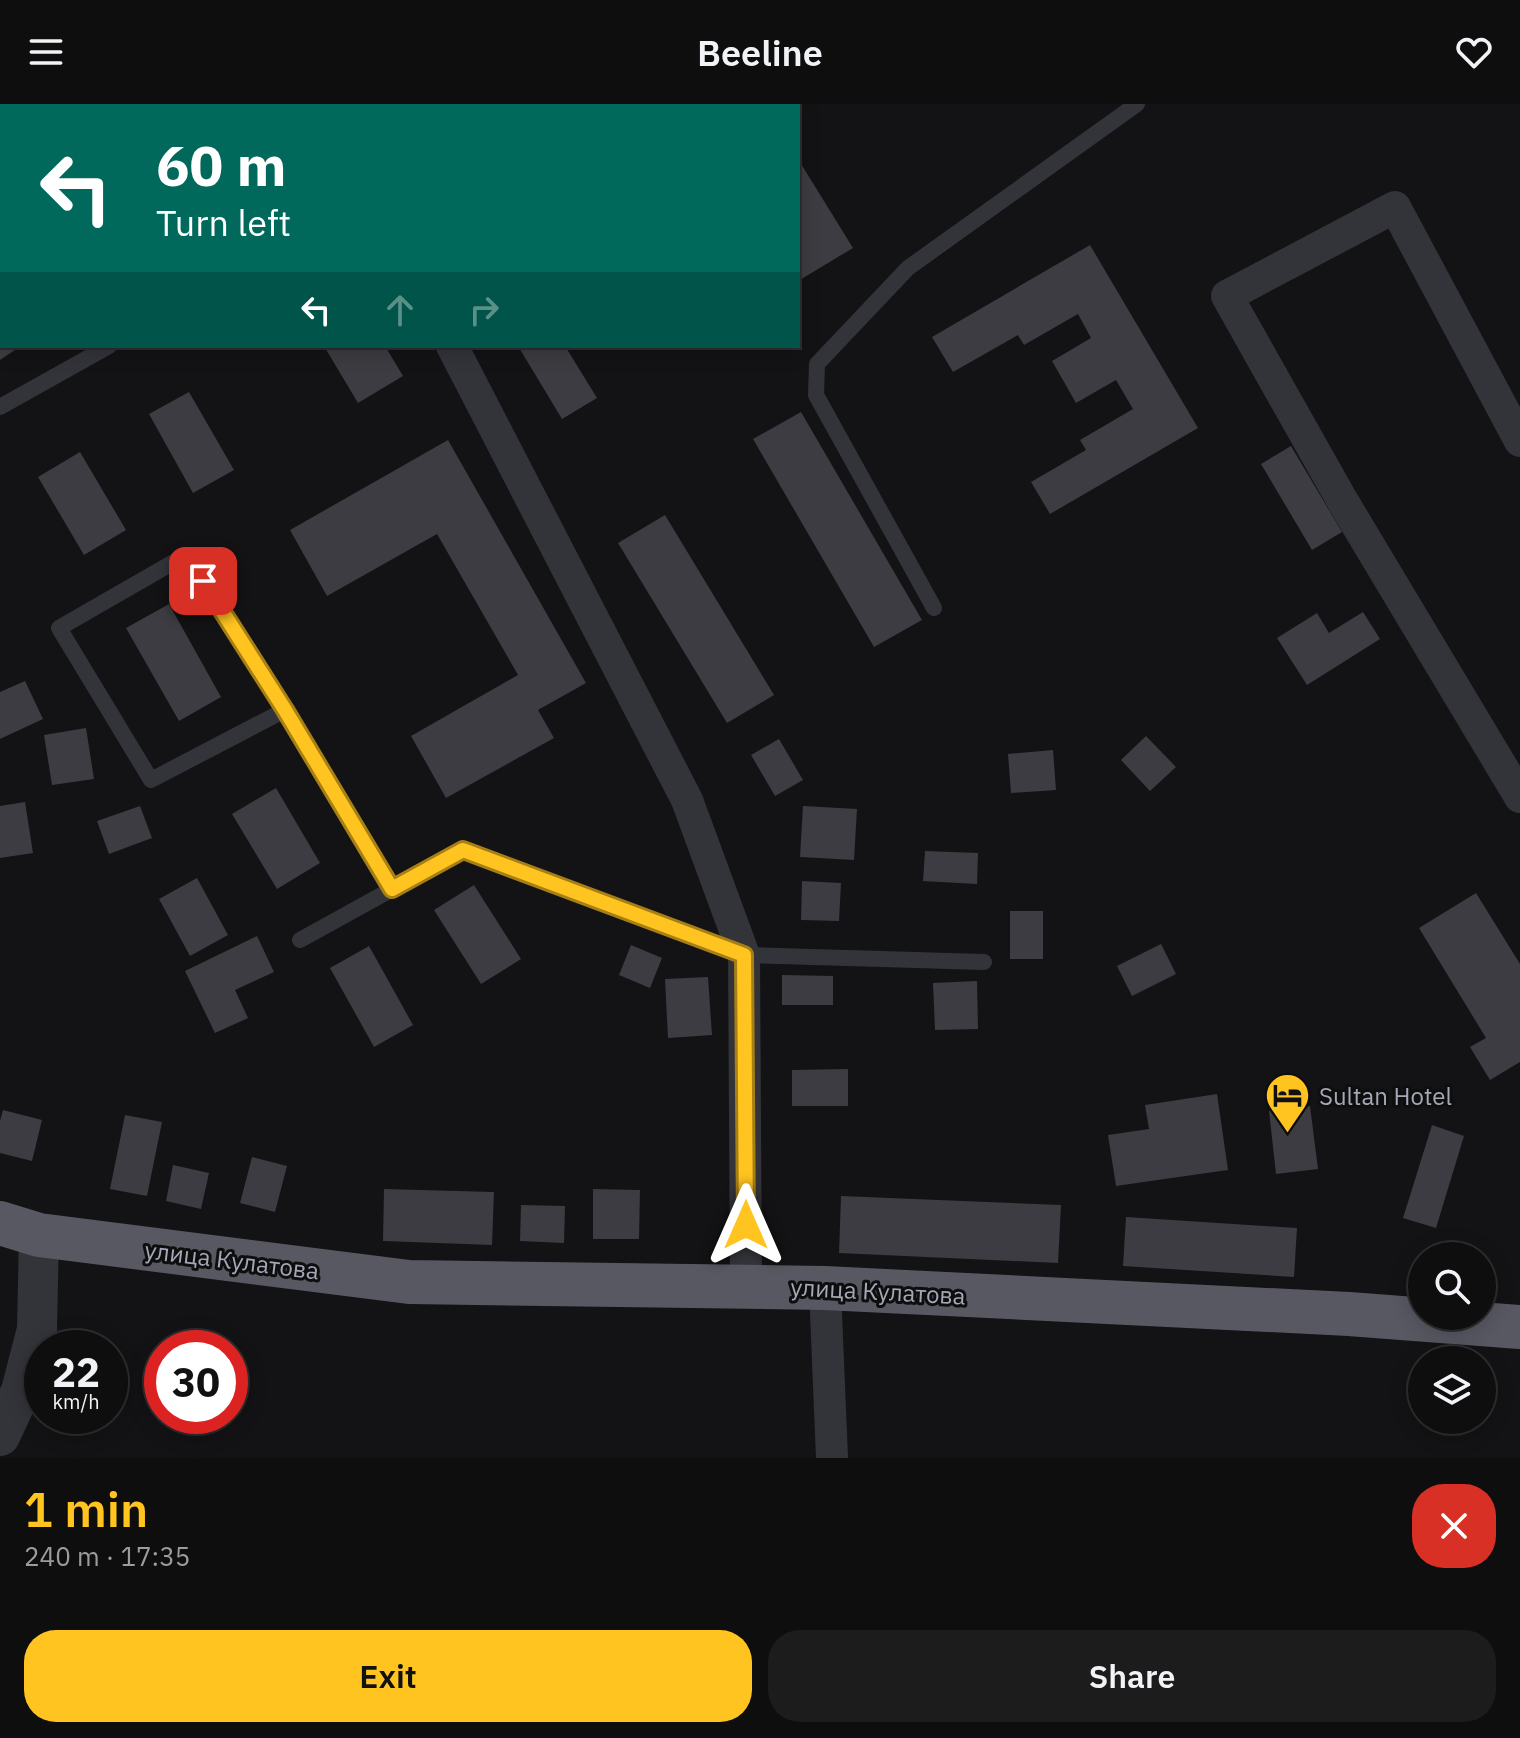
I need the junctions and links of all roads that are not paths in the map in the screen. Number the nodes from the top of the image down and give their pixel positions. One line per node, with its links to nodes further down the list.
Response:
1 (1137, 104): 6 (lane)
2 (105, 348): 4 (lane)
3 (453, 348): 11 (street)
4 (0, 407)
5 (1520, 441): 8 (street)
6 (934, 608)
7 (285, 710): 7 (lane); 9 (lane)
8 (1520, 797)
9 (392, 889): 10 (lane); 11 (lane)
10 (300, 940)
11 (744, 955): 12 (lane); 14 (street)
12 (984, 962)
13 (20, 1229): 14 (highway, улица Кулатова); 17 (street)
14 (746, 1285): 15 (highway, улица Кулатова)
15 (825, 1288): 16 (highway, улица Кулатова); 18 (street)
16 (1520, 1327)
17 (0, 1436)
18 (832, 1458)

